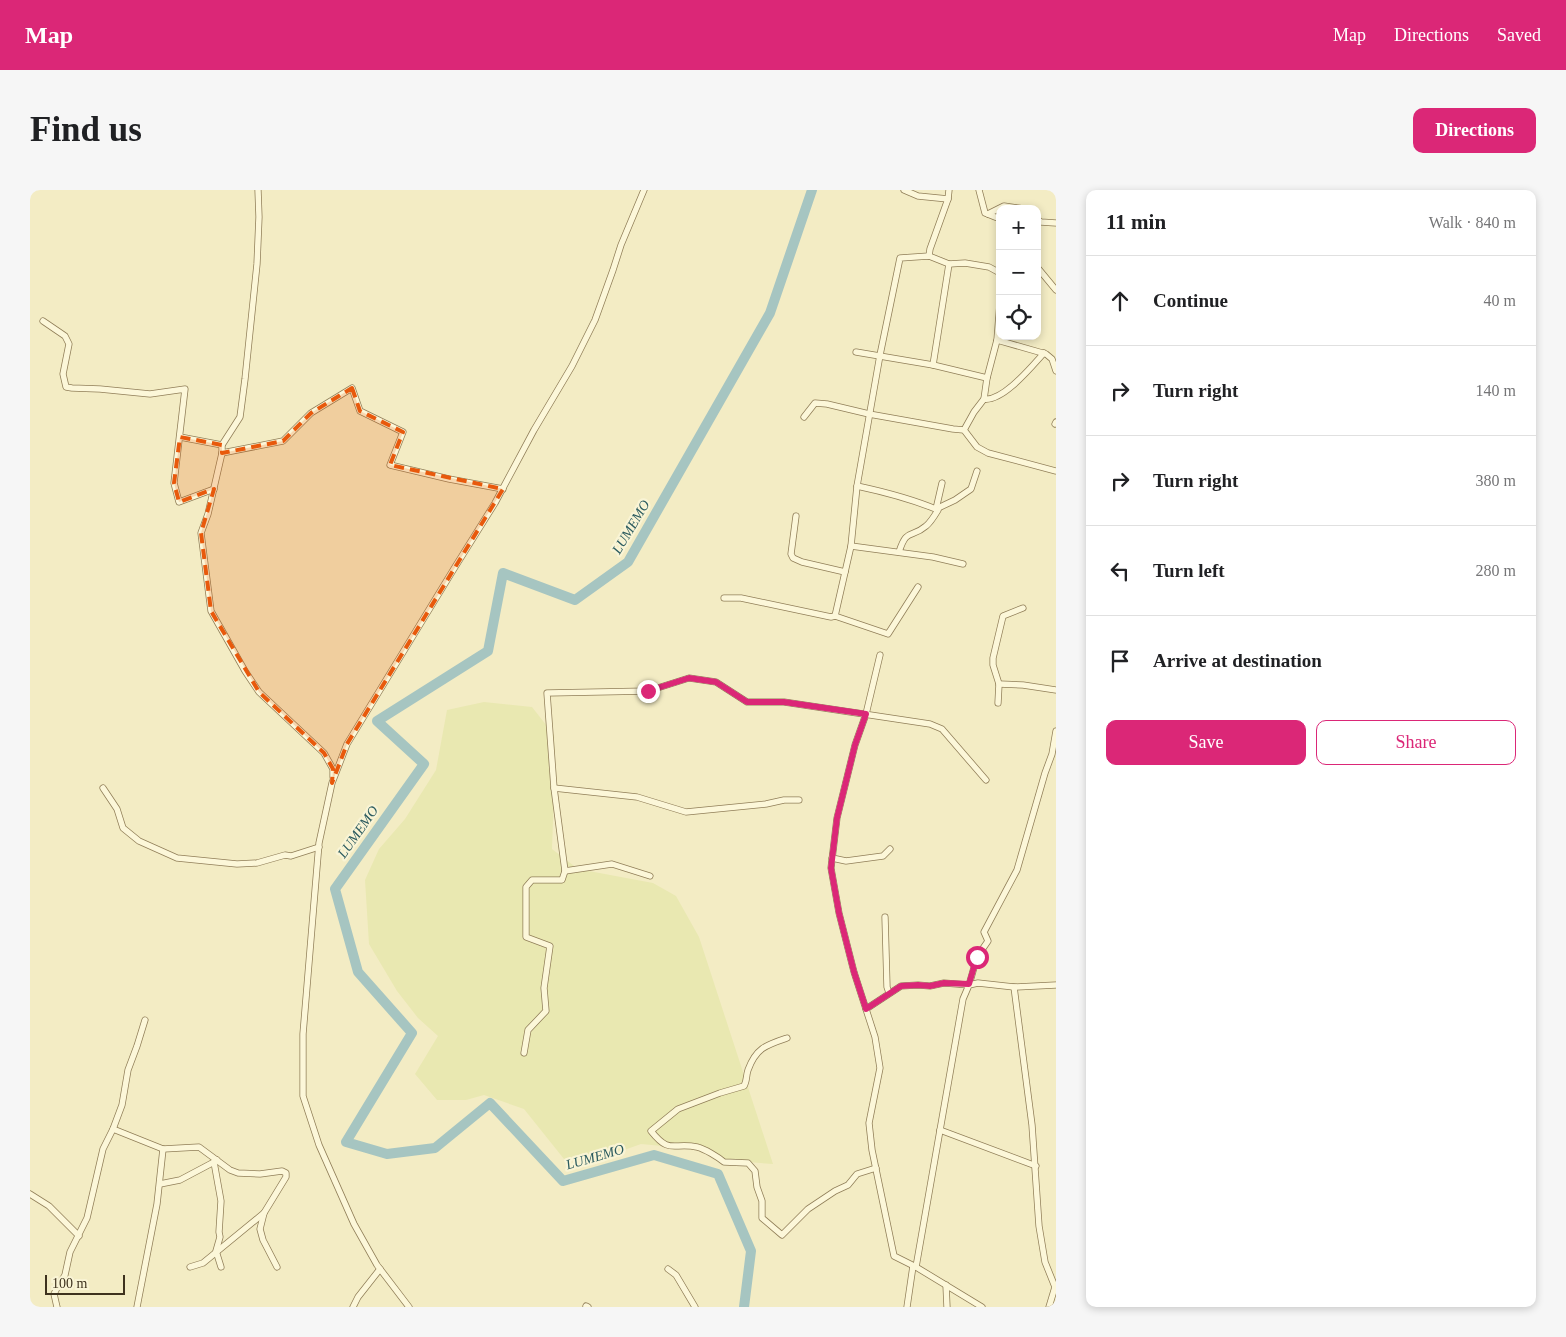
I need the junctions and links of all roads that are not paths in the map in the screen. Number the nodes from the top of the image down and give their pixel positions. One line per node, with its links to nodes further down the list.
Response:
1 (258, 190): 30 (street)
2 (644, 190): 37 (street)
3 (904, 190): 6 (street)
4 (949, 190): 6 (street)
5 (979, 190): 8 (street)
6 (948, 199): 12 (street)
7 (996, 210): 8 (street)
8 (988, 214): 9 (street)
9 (996, 217)
10 (1041, 222): 11 (street)
11 (1056, 223)
12 (929, 256): 13 (street); 21 (street)
13 (949, 264): 14 (street); 22 (street)
14 (996, 271)
15 (1041, 272): 16 (street)
16 (1056, 290)
17 (43, 321): 29 (street)
18 (997, 340): 20 (street); 24 (street)
19 (856, 352): 21 (street)
20 (1044, 353): 23 (street); 25 (street)
21 (880, 355): 22 (street); 26 (street)
22 (933, 365): 24 (street)
23 (1056, 371)
24 (987, 378): 25 (street)
25 (984, 399): 28 (street)
26 (869, 414): 27 (street); 28 (street); 35 (street)
27 (804, 417)
28 (964, 430): 33 (street)
29 (180, 437): 30 (street); 36 (street)
30 (222, 445): 31 (street)
31 (222, 453): 36 (street); 37 (street)
32 (977, 471): 38 (street)
33 (1056, 471)
34 (942, 483): 38 (street)
35 (857, 486): 38 (street); 40 (street)
36 (214, 489): 56 (street)
37 (503, 489): 56 (street)
38 (936, 509): 41 (street)
39 (796, 516): 43 (street)
40 (851, 546): 41 (street); 43 (street)
41 (899, 552): 42 (street)
42 (963, 564)
43 (845, 572): 47 (street)
44 (918, 587): 47 (street)
45 (724, 598): 47 (street)
46 (1023, 608): 49 (street)
47 (835, 616)
48 (880, 655): 52 (street)
49 (999, 684): 50 (street); 51 (street)
50 (1056, 690)
51 (998, 703)
52 (866, 714): 55 (street); 58 (street); 62 (street)
53 (1056, 731): 54 (street)
54 (1054, 753): 66 (street)
55 (986, 780)
56 (332, 783): 60 (street)
57 (103, 788): 60 (street)
58 (554, 788): 59 (street); 63 (street)
59 (800, 800)
60 (319, 847): 89 (street)
61 (890, 849): 62 (street)
62 (832, 858): 70 (street)
63 (565, 871): 64 (street); 73 (street)
64 (650, 876)
65 (885, 917): 69 (street)
66 (969, 984): 68 (street); 69 (street); 75 (street)
67 (1056, 985): 68 (street)
68 (1014, 987): 78 (street)
69 (889, 993): 70 (street)
70 (866, 1009): 79 (street)
71 (145, 1020): 74 (street)
72 (786, 1038): 79 (street)
73 (524, 1053)
74 (113, 1129): 76 (street); 83 (street)
75 (940, 1130): 78 (street); 86 (street)
76 (163, 1149): 77 (street); 80 (street)
77 (216, 1161): 80 (street); 82 (street); 84 (street)
78 (1036, 1166): 92 (street)
79 (876, 1168): 86 (street)
80 (160, 1184): 94 (street)
81 (30, 1194): 83 (street)
82 (264, 1212): 84 (street); 85 (street)
83 (79, 1236): 93 (street)
84 (216, 1251): 87 (street); 88 (street)
85 (277, 1266)
86 (915, 1266): 91 (street); 98 (street)
87 (190, 1267)
88 (221, 1267)
89 (380, 1269): 95 (street); 96 (street)
90 (668, 1269): 97 (street)
91 (946, 1285): 99 (street); 100 (street)
92 (1056, 1287): 101 (street)
93 (57, 1307)
94 (137, 1307)
95 (353, 1307)
96 (409, 1307)
97 (695, 1307)
98 (907, 1307)
99 (947, 1307)
100 (982, 1307)
101 (1049, 1307)

